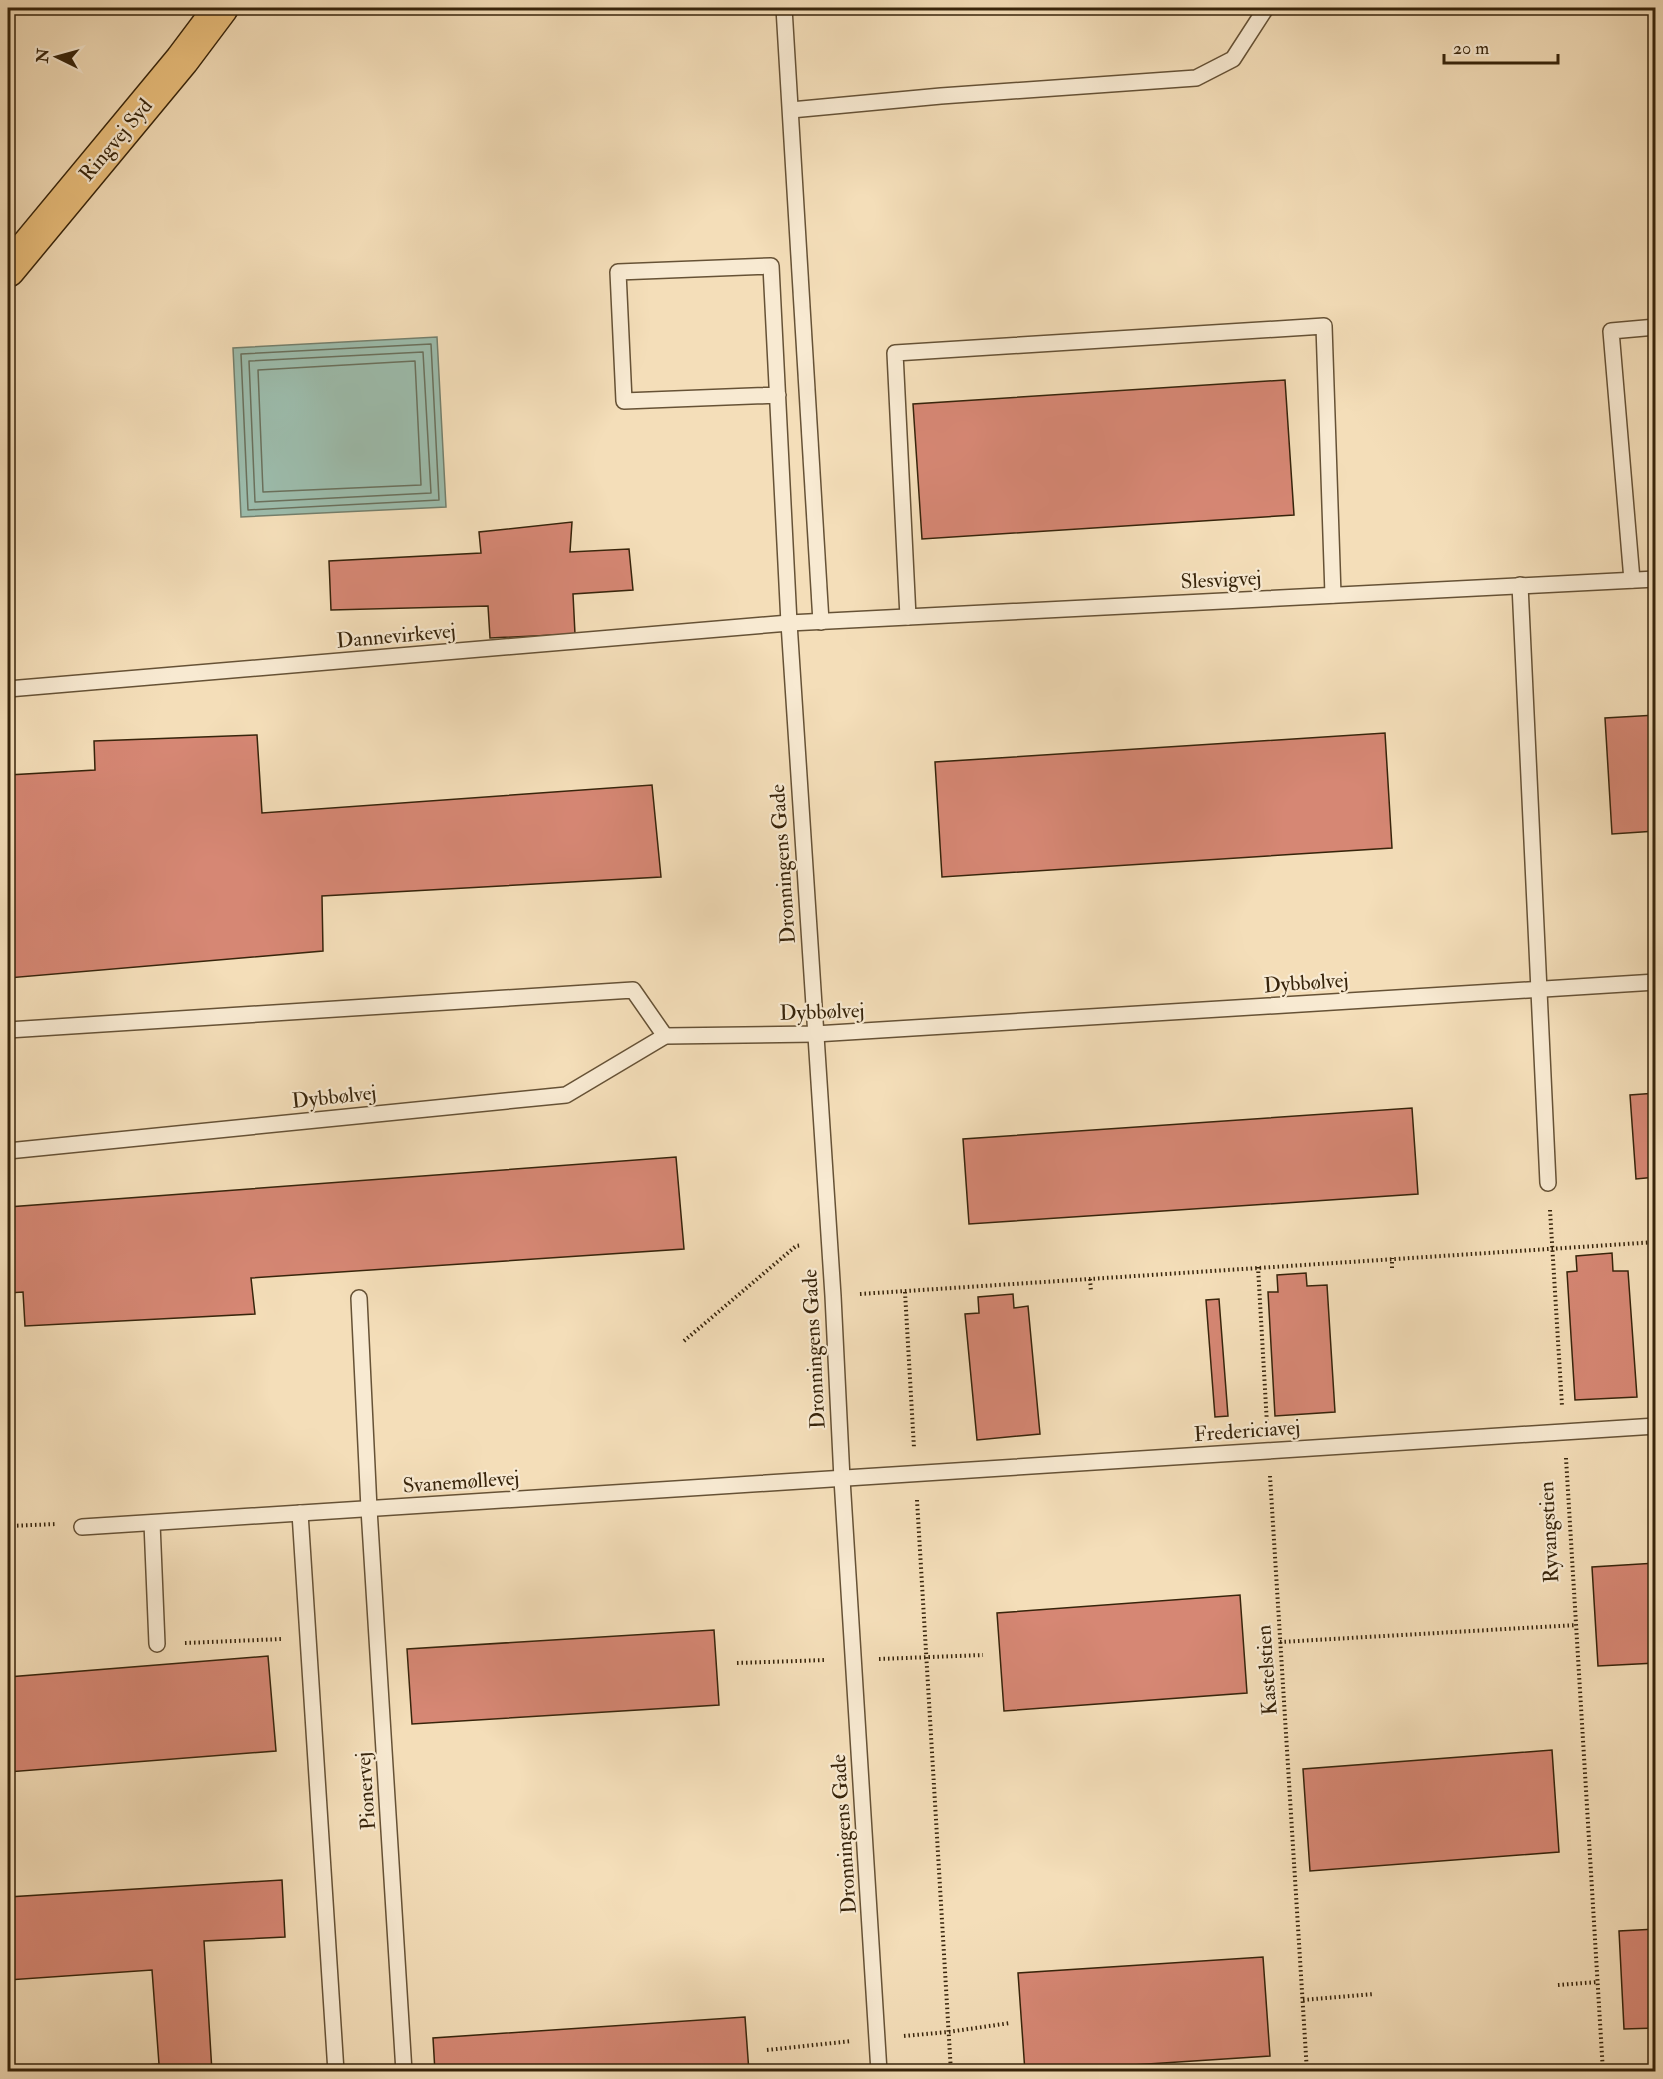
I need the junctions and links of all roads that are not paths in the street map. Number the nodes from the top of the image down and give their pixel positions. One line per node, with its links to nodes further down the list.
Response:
1 (221, 8): 5 (main road, Ringvej Syd)
2 (784, 8): 4 (lane)
3 (1266, 8): 4 (lane)
4 (791, 110): 13 (lane)
5 (8, 270)
6 (1656, 327): 9 (lane)
7 (778, 395): 7 (lane, Dronningens Gade); 14 (lane, Dronningens Gade)
8 (1656, 579): 9 (lane, Slesvigvej)
9 (1632, 580): 10 (lane, Slesvigvej)
10 (1520, 585): 11 (lane, Slesvigvej); 17 (lane)
11 (1333, 595): 12 (lane, Slesvigvej); 12 (lane)
12 (908, 617): 13 (lane, Slesvigvej)
13 (821, 622): 14 (lane, Slesvigvej)
14 (789, 623): 15 (lane, Dannevirkevej); 19 (lane, Dronningens Gade)
15 (8, 690)
16 (1656, 982): 17 (lane, Dybbølvej)
17 (1538, 989): 19 (lane, Dybbølvej); 22 (lane)
18 (8, 1030): 20 (lane)
19 (815, 1034): 20 (lane, Dybbølvej); 25 (lane, Dronningens Gade)
20 (664, 1036): 21 (lane, Dybbølvej)
21 (8, 1151)
22 (1548, 1183)
23 (359, 1298): 26 (lane, Pionervej)
24 (1656, 1426): 25 (lane, Fredericiavej)
25 (842, 1479): 26 (lane, Svanemøllevej); 33 (lane, Dronningens Gade)
26 (369, 1509): 27 (lane, Svanemøllevej); 32 (lane, Pionervej)
27 (300, 1513): 28 (lane, Svanemøllevej); 31 (lane)
28 (152, 1523): 29 (lane, Svanemøllevej); 30 (lane)
29 (82, 1527)
30 (157, 1644)
31 (336, 2072)
32 (404, 2072)
33 (879, 2072)

